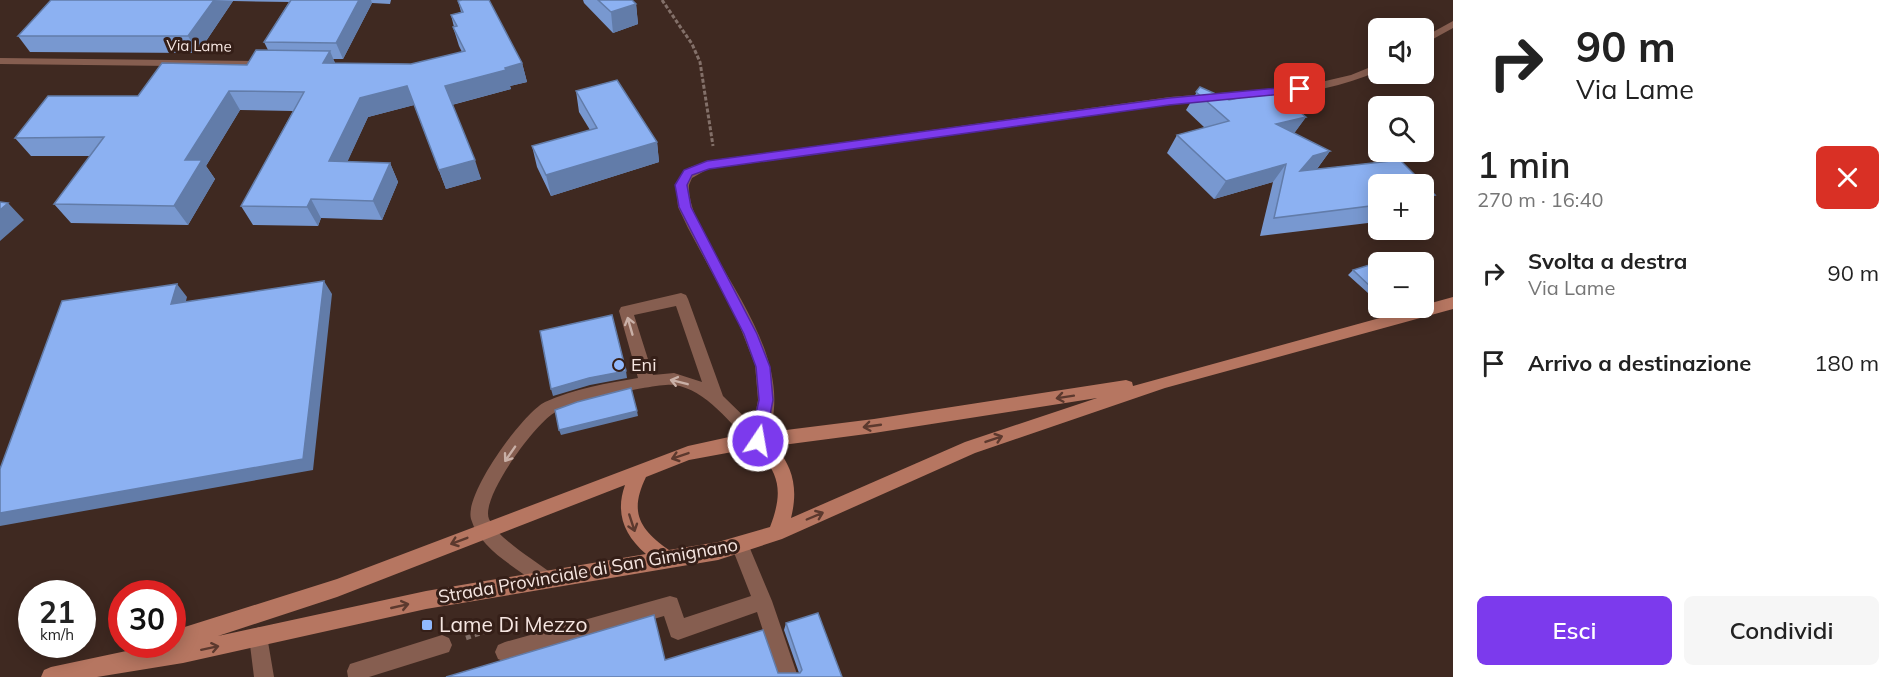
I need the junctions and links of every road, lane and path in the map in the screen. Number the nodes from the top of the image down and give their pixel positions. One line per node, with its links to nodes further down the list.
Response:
1 (662, 0): 7 (path)
2 (1453, 24): 3 (street)
3 (1434, 35)
4 (0, 61): 5 (street, Via Lame)
5 (282, 64)
6 (1368, 72): 7 (street)
7 (718, 164): 12 (street)
8 (1453, 303): 10 (main road, Strada Provinciale di San Gimignano)
9 (647, 382): 11 (street, one-way to 9); 11 (street, one-way to 11); 14 (street, one-way to 14)
10 (1165, 382): 12 (main road, Strada Provinciale di San Gimignano, one-way to 12); 15 (main road, Strada Provinciale di San Gimignano, one-way to 10)
11 (717, 402): 12 (street)
12 (758, 441): 13 (main road, Strada Provinciale di San Gimignano, one-way to 13); 15 (main road)
13 (640, 472): 14 (main road, Strada Provinciale di San Gimignano); 17 (main road, one-way to 17)
14 (485, 531): 18 (street); 20 (main road, Strada Provinciale di San Gimignano, one-way to 20)
15 (776, 533): 16 (main road, Strada Provinciale di San Gimignano)
16 (740, 545): 17 (main road, Strada Provinciale di San Gimignano); 19 (street)
17 (668, 560): 18 (main road, Strada Provinciale di San Gimignano)
18 (545, 579): 21 (main road, Strada Provinciale di San Gimignano, one-way to 18)
19 (763, 601): 23 (street); 29 (street)
20 (186, 636)
21 (259, 637): 25 (main road, Strada Provinciale di San Gimignano, one-way to 21); 27 (street)
22 (442, 645): 23 (path); 28 (street)
23 (505, 652)
24 (135, 658): 25 (main road, Strada Provinciale di San Gimignano)
25 (131, 660): 26 (main road, Strada Provinciale di San Gimignano)
26 (51, 677)
27 (264, 677)
28 (358, 677)
29 (788, 677)

